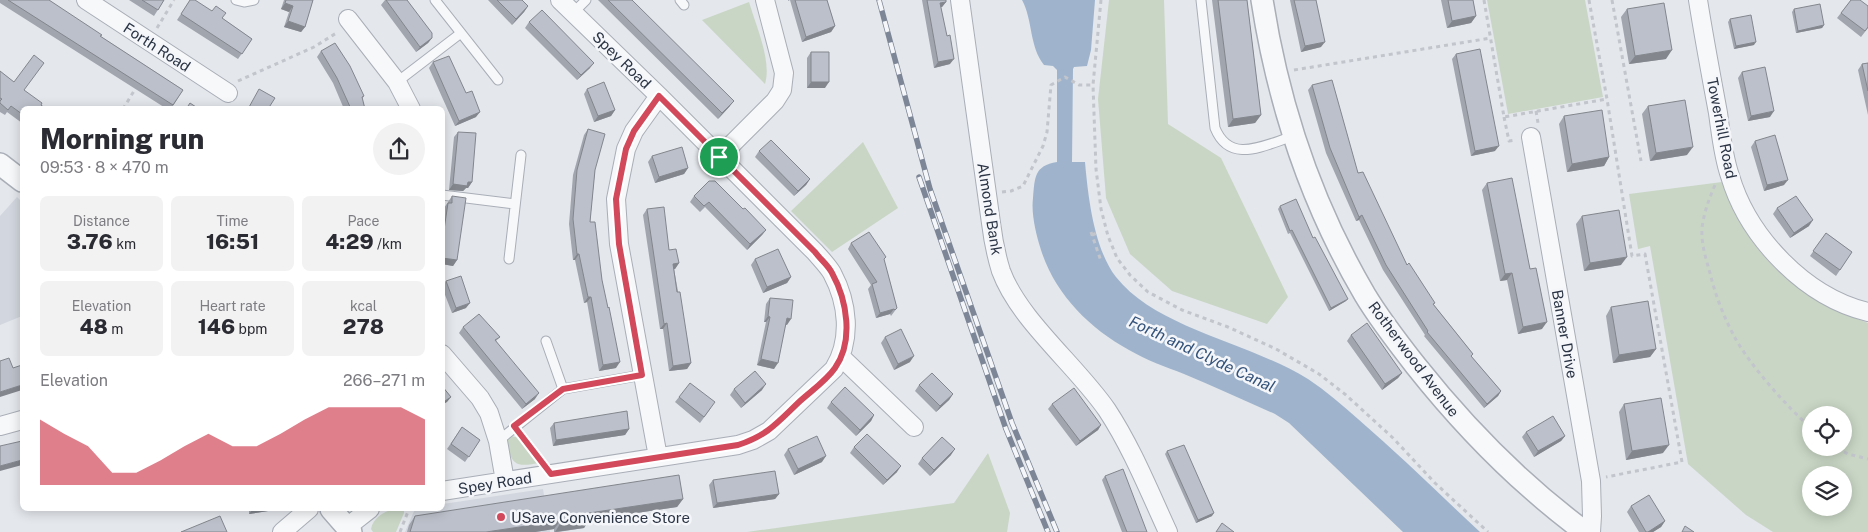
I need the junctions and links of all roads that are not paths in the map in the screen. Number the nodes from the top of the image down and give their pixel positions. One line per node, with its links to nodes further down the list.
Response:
1 (86, 0): 17 (street, Forth Road)
2 (236, 0): 3 (lane)
3 (254, 0)
4 (435, 0): 14 (lane)
5 (560, 0): 12 (street, Spey Road)
6 (586, 0): 12 (lane)
7 (765, 0): 23 (street)
8 (960, 0): 47 (street, Almond Bank)
9 (1201, 0): 20 (lane)
10 (1262, 0): 20 (street, Rotherwood Avenue)
11 (1698, 0): 29 (street, Towerhill Road)
12 (573, 13): 18 (street, Spey Road)
13 (350, 21): 16 (street)
14 (461, 33): 15 (lane); 16 (lane)
15 (498, 80)
16 (397, 82): 19 (street)
17 (225, 91)
18 (659, 96): 23 (street, Spey Road); 33 (street)
19 (409, 106)
20 (1294, 136): 48 (street, Rotherwood Avenue)
21 (1530, 137): 49 (street, Banner Drive)
22 (520, 155): 27 (lane)
23 (719, 157): 32 (street, Spey Road)
24 (0, 164): 25 (street)
25 (20, 179)
26 (445, 195): 27 (lane)
27 (515, 204): 28 (lane)
28 (509, 259)
29 (1868, 312)
30 (546, 342): 34 (lane)
31 (445, 357): 38 (street)
32 (841, 358): 37 (street); 39 (street, Spey Road)
33 (642, 375): 34 (lane); 39 (street)
34 (563, 389): 38 (lane)
35 (20, 421): 36 (street)
36 (0, 426)
37 (914, 427)
38 (498, 441): 40 (street)
39 (658, 458): 40 (street, Spey Road)
40 (505, 481): 41 (street, Spey Road)
41 (445, 491)
42 (307, 511): 46 (street)
43 (333, 511): 45 (street)
44 (368, 511): 45 (street)
45 (349, 529)
46 (282, 532)
47 (1168, 532)
48 (1585, 532)
49 (1591, 532)

